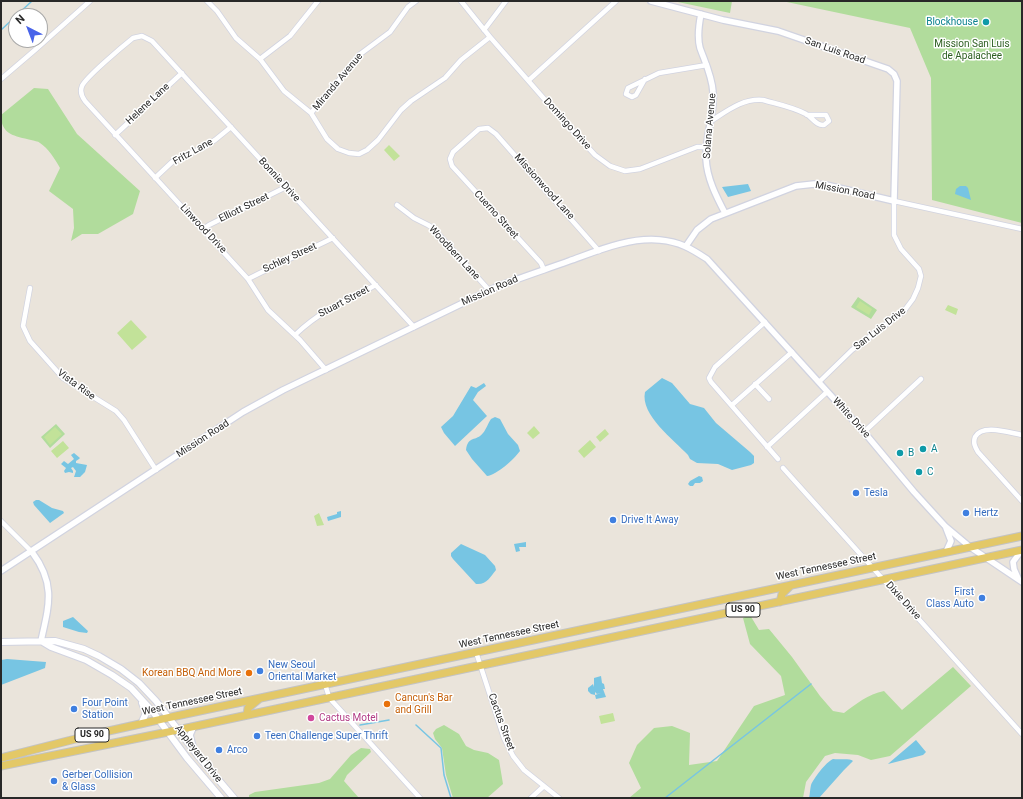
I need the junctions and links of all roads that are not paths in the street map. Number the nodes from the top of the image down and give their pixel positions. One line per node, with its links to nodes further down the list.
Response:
1 (90, 1): 17 (street)
2 (207, 1): 10 (street)
3 (216, 1): 10 (street)
4 (318, 1): 14 (street)
5 (416, 1): 21 (street, Miranda Avenue)
6 (461, 1): 12 (street, Domingo Drive)
7 (506, 1): 12 (street)
8 (616, 1): 19 (street)
9 (651, 1): 11 (street, San Luis Road)
10 (212, 5): 14 (street)
11 (701, 14): 15 (street, Solana Avenue); 30 (street, San Luis Road)
12 (484, 30): 13 (street, Domingo Drive)
13 (490, 37): 19 (street, Domingo Drive); 21 (street)
14 (260, 60): 21 (street)
15 (707, 65): 18 (street); 23 (street, Solana Avenue)
16 (182, 73): 20 (street, Bonnie Drive); 24 (street, Bonnie Drive); 25 (street, Helene Lane)
17 (1, 79)
18 (645, 79)
19 (529, 80): 26 (street, Domingo Drive)
20 (82, 88): 25 (street, Linwood Drive)
21 (311, 113)
22 (807, 115): 23 (street)
23 (711, 121): 26 (street, Solana Avenue)
24 (231, 127): 28 (street, Fritz Lane); 29 (street, Bonnie Drive)
25 (115, 135): 28 (street, Linwood Drive)
26 (707, 147): 32 (street, Solana Avenue)
27 (450, 159): 37 (street, Missionwood Lane); 38 (street, Cuerno Street)
28 (155, 178): 33 (street, Linwood Drive)
29 (286, 188): 33 (street, Elliott Street); 35 (street, Bonnie Drive)
30 (894, 201): 32 (street, Mission Road); 34 (street, Mission Road); 49 (street, San Luis Drive)
31 (397, 205): 42 (street, Woodbern Lane)
32 (725, 213): 36 (street, Mission Road)
33 (203, 229): 39 (street, Linwood Drive)
34 (1022, 229)
35 (333, 238): 39 (street, Schley Street); 40 (street, Bonnie Drive)
36 (686, 246): 37 (street, Mission Road); 43 (street, White Drive)
37 (599, 251): 38 (street, Mission Road)
38 (544, 270): 42 (street, Mission Road)
39 (248, 279): 45 (street, Linwood Drive)
40 (376, 285): 44 (street, Bonnie Drive); 45 (street, Stuart Street)
41 (30, 288): 59 (street, Vista Rise)
42 (489, 290): 44 (street, Mission Road)
43 (765, 322): 46 (street, White Drive); 53 (street)
44 (414, 327): 47 (street, Mission Road)
45 (295, 335): 47 (street, Linwood Drive)
46 (792, 352): 49 (street, White Drive); 50 (street)
47 (326, 370): 59 (street, Mission Road)
48 (921, 380): 54 (street)
49 (819, 382): 51 (street, White Drive)
50 (755, 384): 52 (street); 53 (street)
51 (827, 392): 54 (street, White Drive); 56 (street)
52 (769, 399)
53 (732, 405): 56 (street)
54 (864, 432): 62 (street, White Drive)
55 (1022, 435): 60 (street)
56 (767, 447): 57 (street)
57 (778, 459)
58 (783, 468): 69 (street, Dixie Drive)
59 (156, 470): 66 (street, Mission Road)
60 (1022, 501)
61 (1, 520): 66 (street)
62 (945, 526): 64 (street, White Drive); 67 (street)
63 (1022, 536): 64 (main road, West Tennessee Street / US 90)
64 (970, 547): 67 (main road, West Tennessee Street / US 90); 68 (street, White Drive)
65 (1021, 550): 68 (main road, US 90); 72 (street)
66 (32, 552): 70 (street, Mission Road); 78 (street)
67 (946, 552): 69 (main road, West Tennessee Street / US 90)
68 (986, 558): 71 (main road, US 90); 72 (street, White Drive)
69 (872, 568): 71 (street, Dixie Drive); 73 (main road, West Tennessee Street / US 90)
70 (1, 571)
71 (884, 580): 74 (main road, US 90); 97 (street, Dixie Drive)
72 (1021, 581)
73 (791, 585): 74 (main road); 75 (main road, West Tennessee Street / US 90)
74 (780, 602): 76 (main road, US 90)
75 (679, 608): 76 (main road); 77 (main road, West Tennessee Street / US 90)
76 (680, 622): 80 (main road, US 90)
77 (566, 633): 80 (main road); 81 (main road, West Tennessee Street / US 90)
78 (41, 641): 79 (main road); 86 (main road, Appleyard Drive); 90 (main road, Appleyard Drive)
79 (1, 642)
80 (569, 646): 82 (main road, US 90)
81 (476, 652): 82 (street, Cactus Street); 83 (main road, West Tennessee Street / US 90)
82 (481, 665): 84 (main road, US 90); 102 (street, Cactus Street)
83 (400, 668): 84 (main road); 85 (main road, West Tennessee Street / US 90)
84 (404, 681): 87 (main road, US 90)
85 (325, 684): 87 (street); 88 (main road, West Tennessee Street / US 90)
86 (140, 697): 91 (main road, Appleyard Drive); 92 (main road)
87 (329, 697): 89 (main road, US 90); 105 (street)
88 (261, 698): 89 (main road); 90 (main road, West Tennessee Street / US 90)
89 (247, 715): 93 (main road, US 90)
90 (170, 717): 91 (main road, West Tennessee Street / US 90); 94 (main road, Appleyard Drive)
91 (159, 720): 92 (main road, West Tennessee Street / US 90); 95 (main road, Appleyard Drive)
92 (141, 724): 96 (main road, West Tennessee Street / US 90)
93 (194, 726): 94 (main road, US 90); 99 (street)
94 (178, 730): 95 (main road, US 90); 99 (main road, Appleyard Drive)
95 (168, 732): 98 (main road, US 90); 103 (main road, Appleyard Drive)
96 (95, 734): 98 (main road); 100 (main road, West Tennessee Street / US 90)
97 (1022, 734)
98 (80, 750): 101 (main road, US 90)
99 (195, 753): 104 (main road, Appleyard Drive)
100 (2, 759)
101 (1, 766)
102 (544, 786): 106 (street); 107 (street, Cactus Street)
103 (222, 798)
104 (234, 798)
105 (420, 798)
106 (530, 798)
107 (559, 798)

